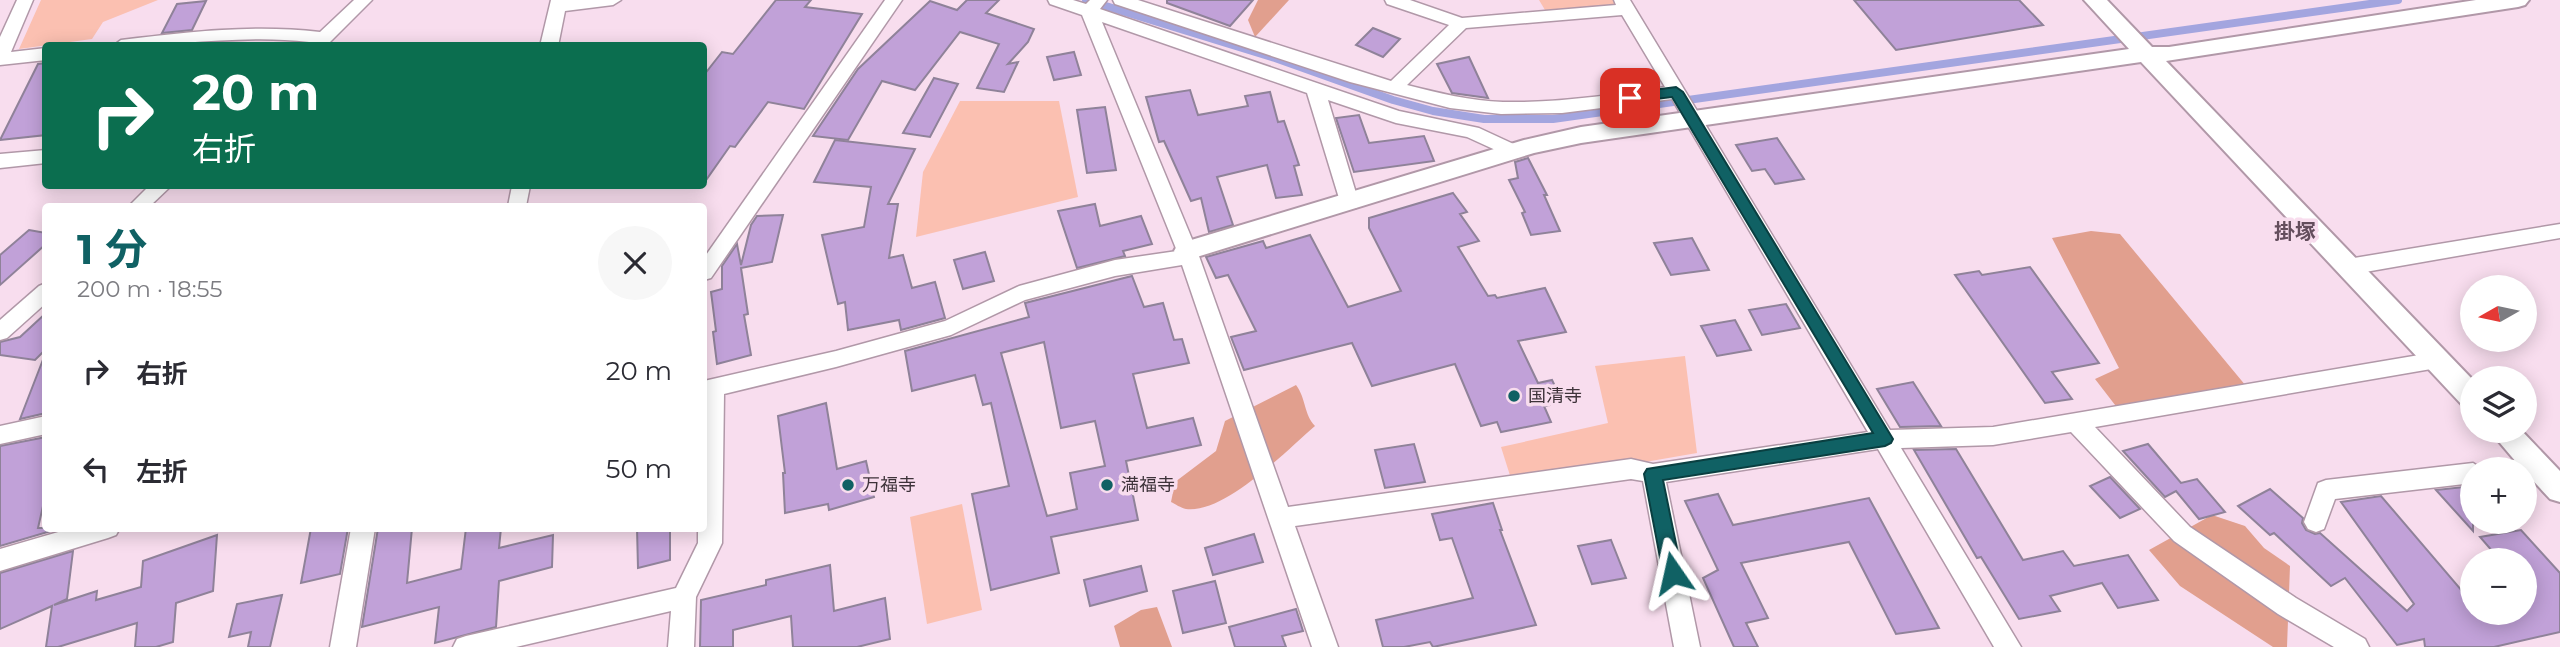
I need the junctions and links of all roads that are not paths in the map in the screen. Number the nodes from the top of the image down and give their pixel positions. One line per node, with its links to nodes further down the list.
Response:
1 (25, 0): 19 (street)
2 (364, 0): 15 (street)
3 (613, 0): 10 (street)
4 (894, 0): 33 (street)
5 (1056, 0): 12 (street)
6 (1121, 0): 21 (street)
7 (1393, 0): 13 (street)
8 (2095, 0): 18 (street)
9 (2518, 0): 18 (street)
10 (558, 4): 16 (street)
11 (1625, 4): 13 (street); 22 (street)
12 (1094, 6): 20 (street); 31 (street)
13 (1461, 23): 21 (street)
14 (154, 42): 15 (street)
15 (319, 42)
16 (551, 42)
17 (42, 54): 19 (street)
18 (2145, 54): 23 (street); 32 (street)
19 (0, 58)
20 (1315, 88): 24 (street); 29 (street)
21 (1394, 88): 22 (street)
22 (1676, 92): 23 (street)
23 (1692, 119): 24 (street); 42 (street)
24 (1513, 152): 29 (street)
25 (42, 156): 26 (street)
26 (0, 161)
27 (158, 189): 28 (street)
28 (141, 203)
29 (1349, 203): 31 (street)
30 (2560, 231): 32 (street)
31 (1188, 253): 38 (street); 49 (street)
32 (2348, 267): 36 (street)
33 (707, 270)
34 (42, 295): 35 (street)
35 (0, 332)
36 (2437, 360): 37 (street); 39 (street)
37 (2460, 384)
38 (708, 389): 54 (street)
39 (2076, 422): 42 (street); 61 (street)
40 (42, 426): 41 (street)
41 (0, 435)
42 (1885, 439): 46 (street); 60 (street)
43 (2515, 443): 44 (street)
44 (2528, 457)
45 (2537, 466): 48 (street)
46 (1653, 474): 49 (street); 59 (street)
47 (2460, 475): 50 (street)
48 (2560, 490)
49 (1280, 518): 58 (street)
50 (2316, 522)
51 (94, 532): 53 (street)
52 (362, 532): 55 (street)
53 (0, 560)
54 (684, 597): 56 (street); 57 (street)
55 (343, 647)
56 (466, 647)
57 (681, 647)
58 (1325, 647)
59 (1688, 647)
60 (2008, 647)
61 (2356, 647)

